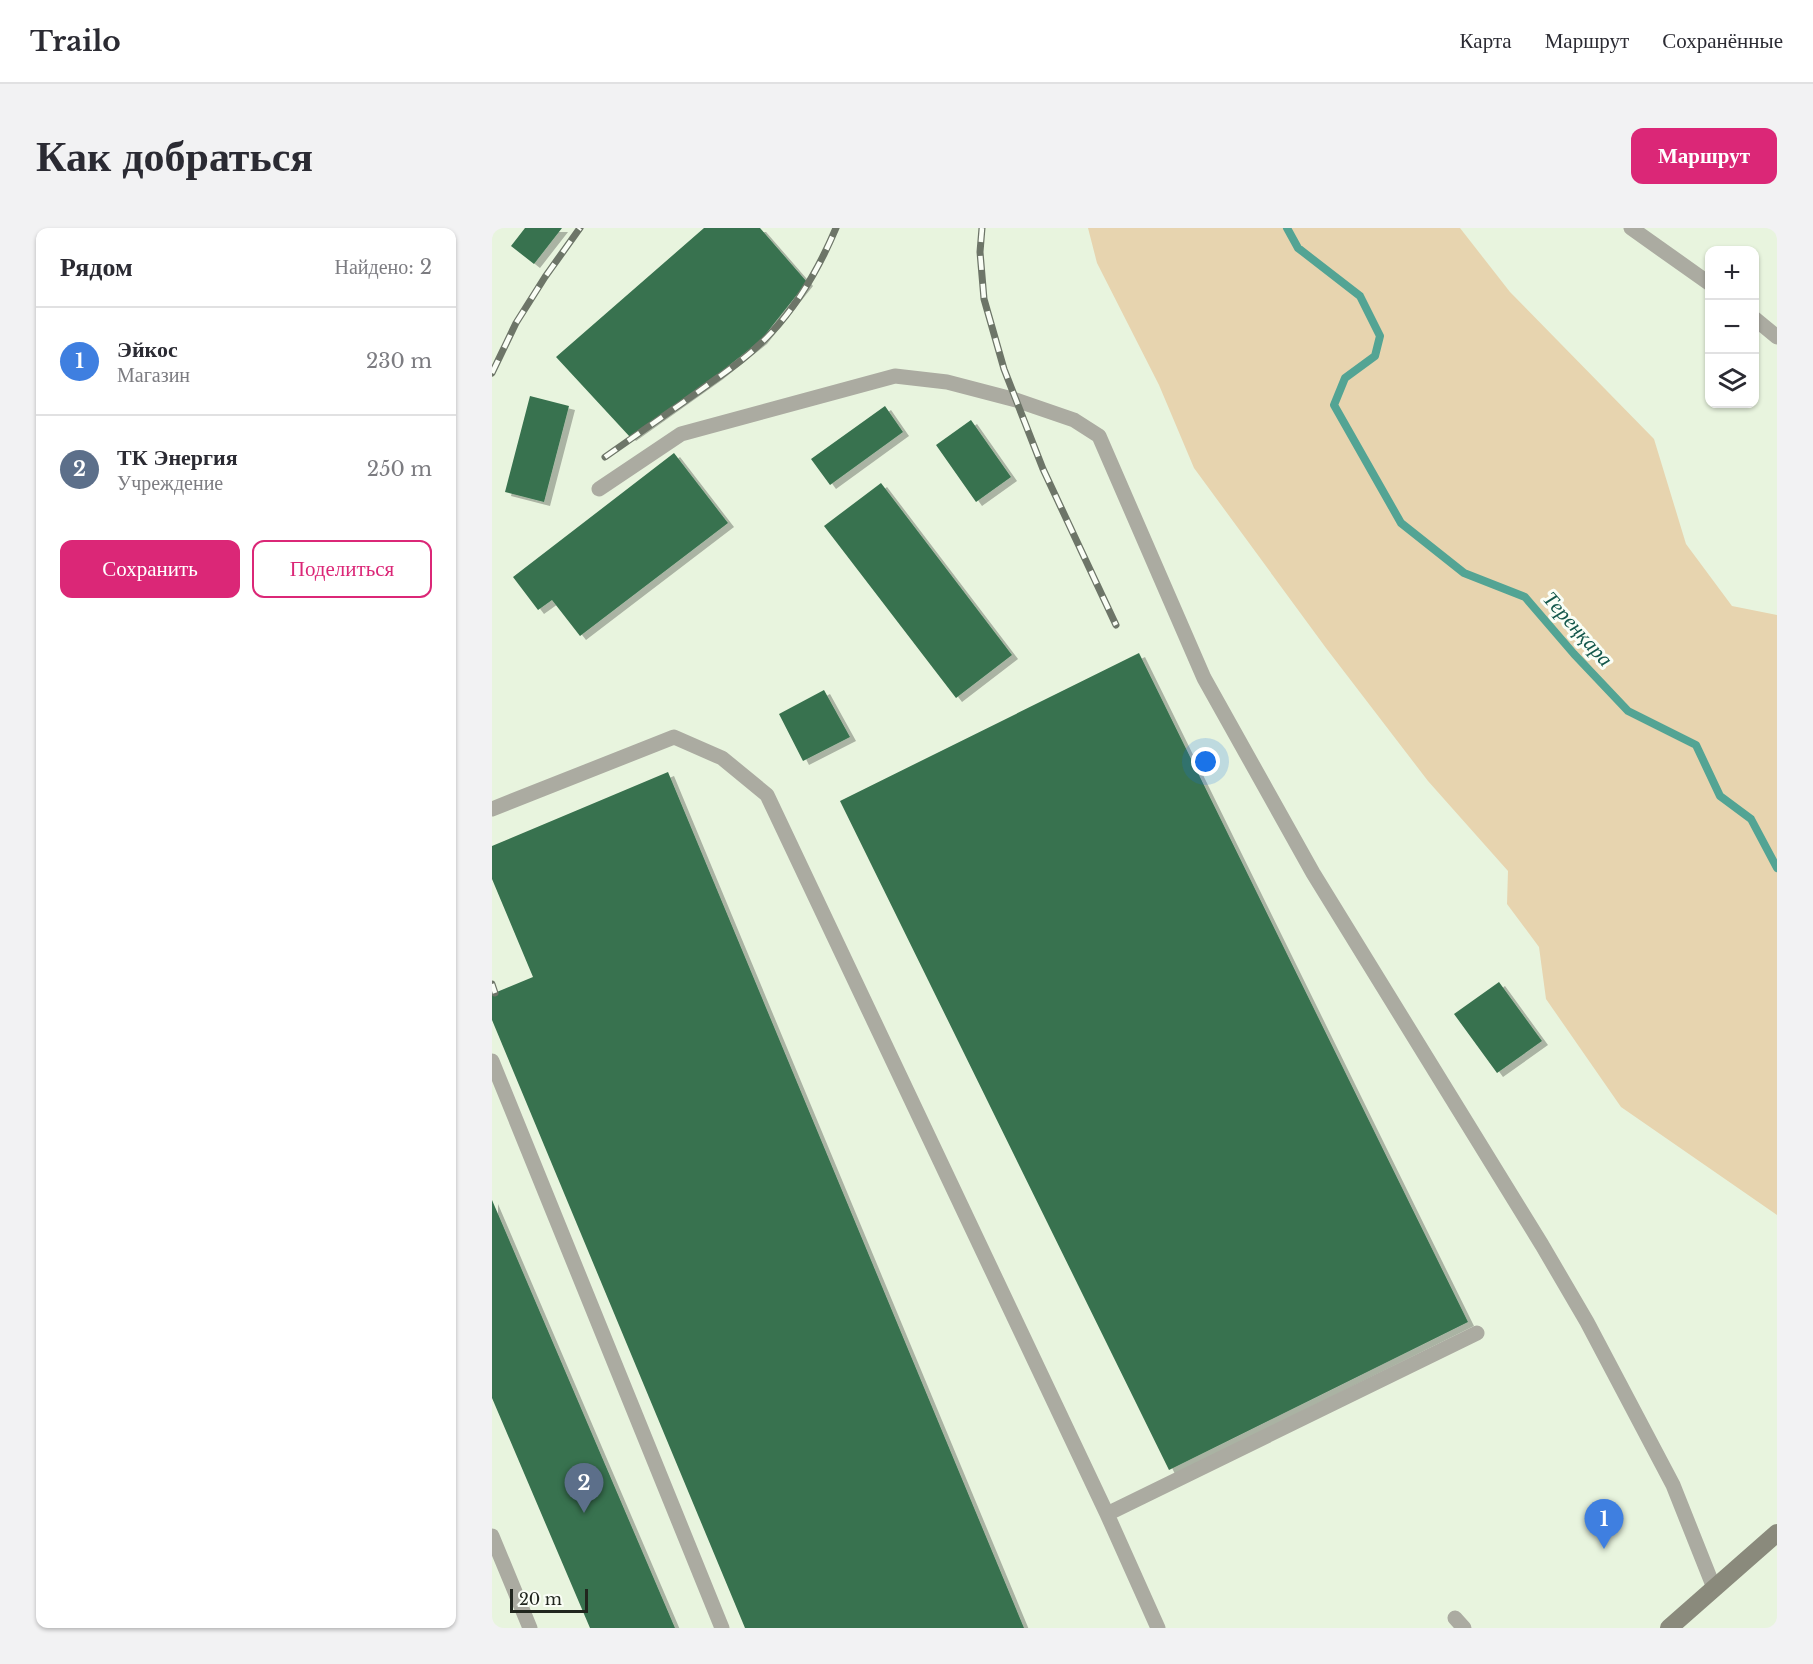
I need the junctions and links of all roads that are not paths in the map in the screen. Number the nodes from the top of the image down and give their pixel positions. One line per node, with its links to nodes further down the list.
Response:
1 (1631, 228): 2 (lane)
2 (1705, 280)
3 (1759, 321): 4 (lane)
4 (1777, 337)
5 (599, 489): 12 (lane)
6 (492, 809): 9 (lane)
7 (492, 1061): 14 (lane)
8 (1477, 1333): 9 (lane)
9 (1107, 1514): 15 (lane)
10 (1777, 1533): 12 (main road)
11 (492, 1536): 13 (lane)
12 (1714, 1588): 16 (main road)
13 (530, 1628)
14 (722, 1628)
15 (1158, 1628)
16 (1669, 1628)

